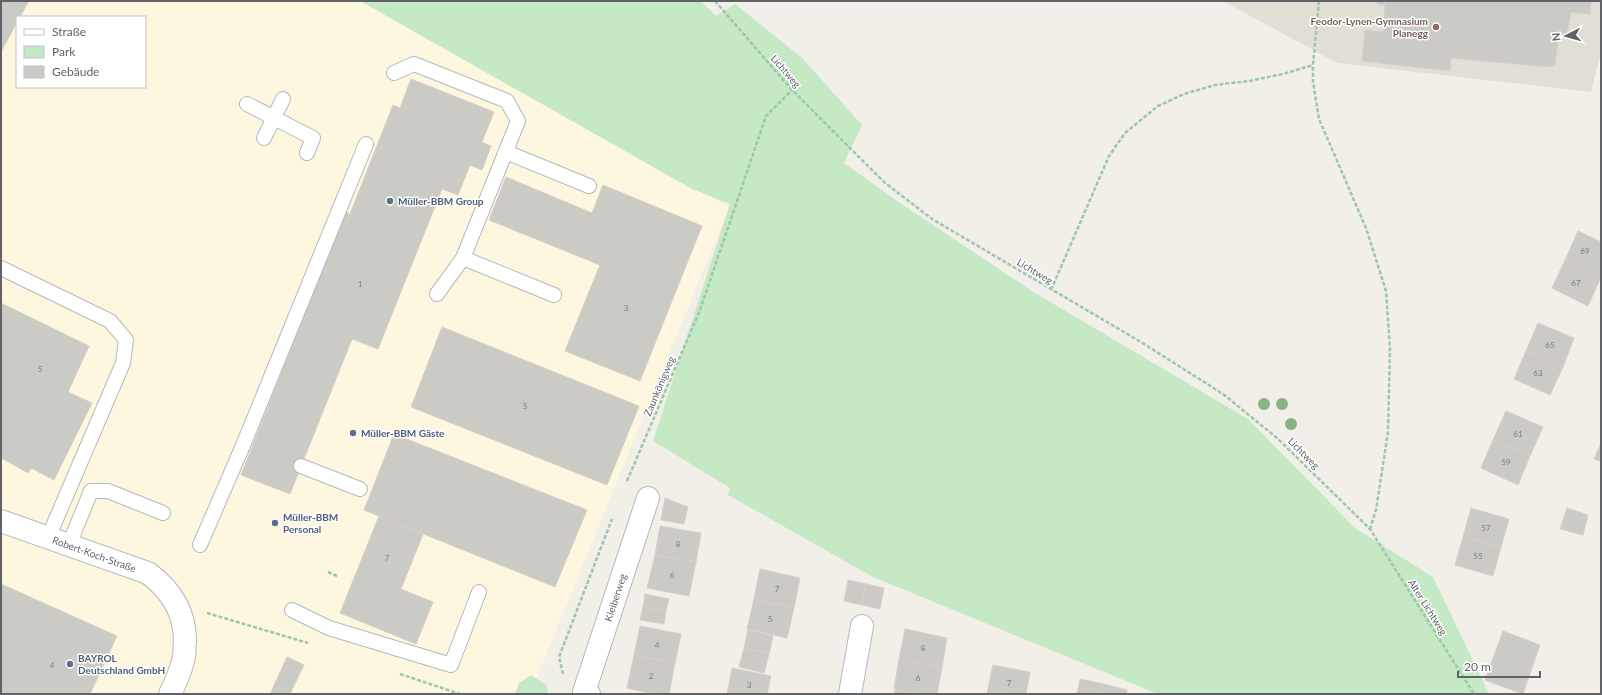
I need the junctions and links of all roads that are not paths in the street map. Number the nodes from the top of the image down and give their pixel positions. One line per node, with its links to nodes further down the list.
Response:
1 (394, 73): 8 (lane)
2 (283, 99): 4 (lane)
3 (246, 104): 4 (lane)
4 (273, 118): 5 (lane); 7 (lane)
5 (264, 138)
6 (366, 144): 21 (lane)
7 (307, 152)
8 (506, 152): 9 (lane); 10 (lane)
9 (589, 186)
10 (463, 258): 12 (lane); 13 (lane)
11 (1, 268): 19 (lane)
12 (437, 294)
13 (554, 295)
14 (301, 466): 15 (lane)
15 (360, 489)
16 (648, 498): 26 (street, Kleiberweg)
17 (163, 513): 20 (lane)
18 (1, 521): 19 (street, Robert-Koch-Straße)
19 (48, 538): 20 (street, Robert-Koch-Straße)
20 (69, 545): 25 (street, Robert-Koch-Straße)
21 (200, 545)
22 (479, 592): 23 (lane)
23 (292, 610)
24 (862, 626): 27 (street)
25 (170, 694)
26 (589, 694)
27 (850, 694)

